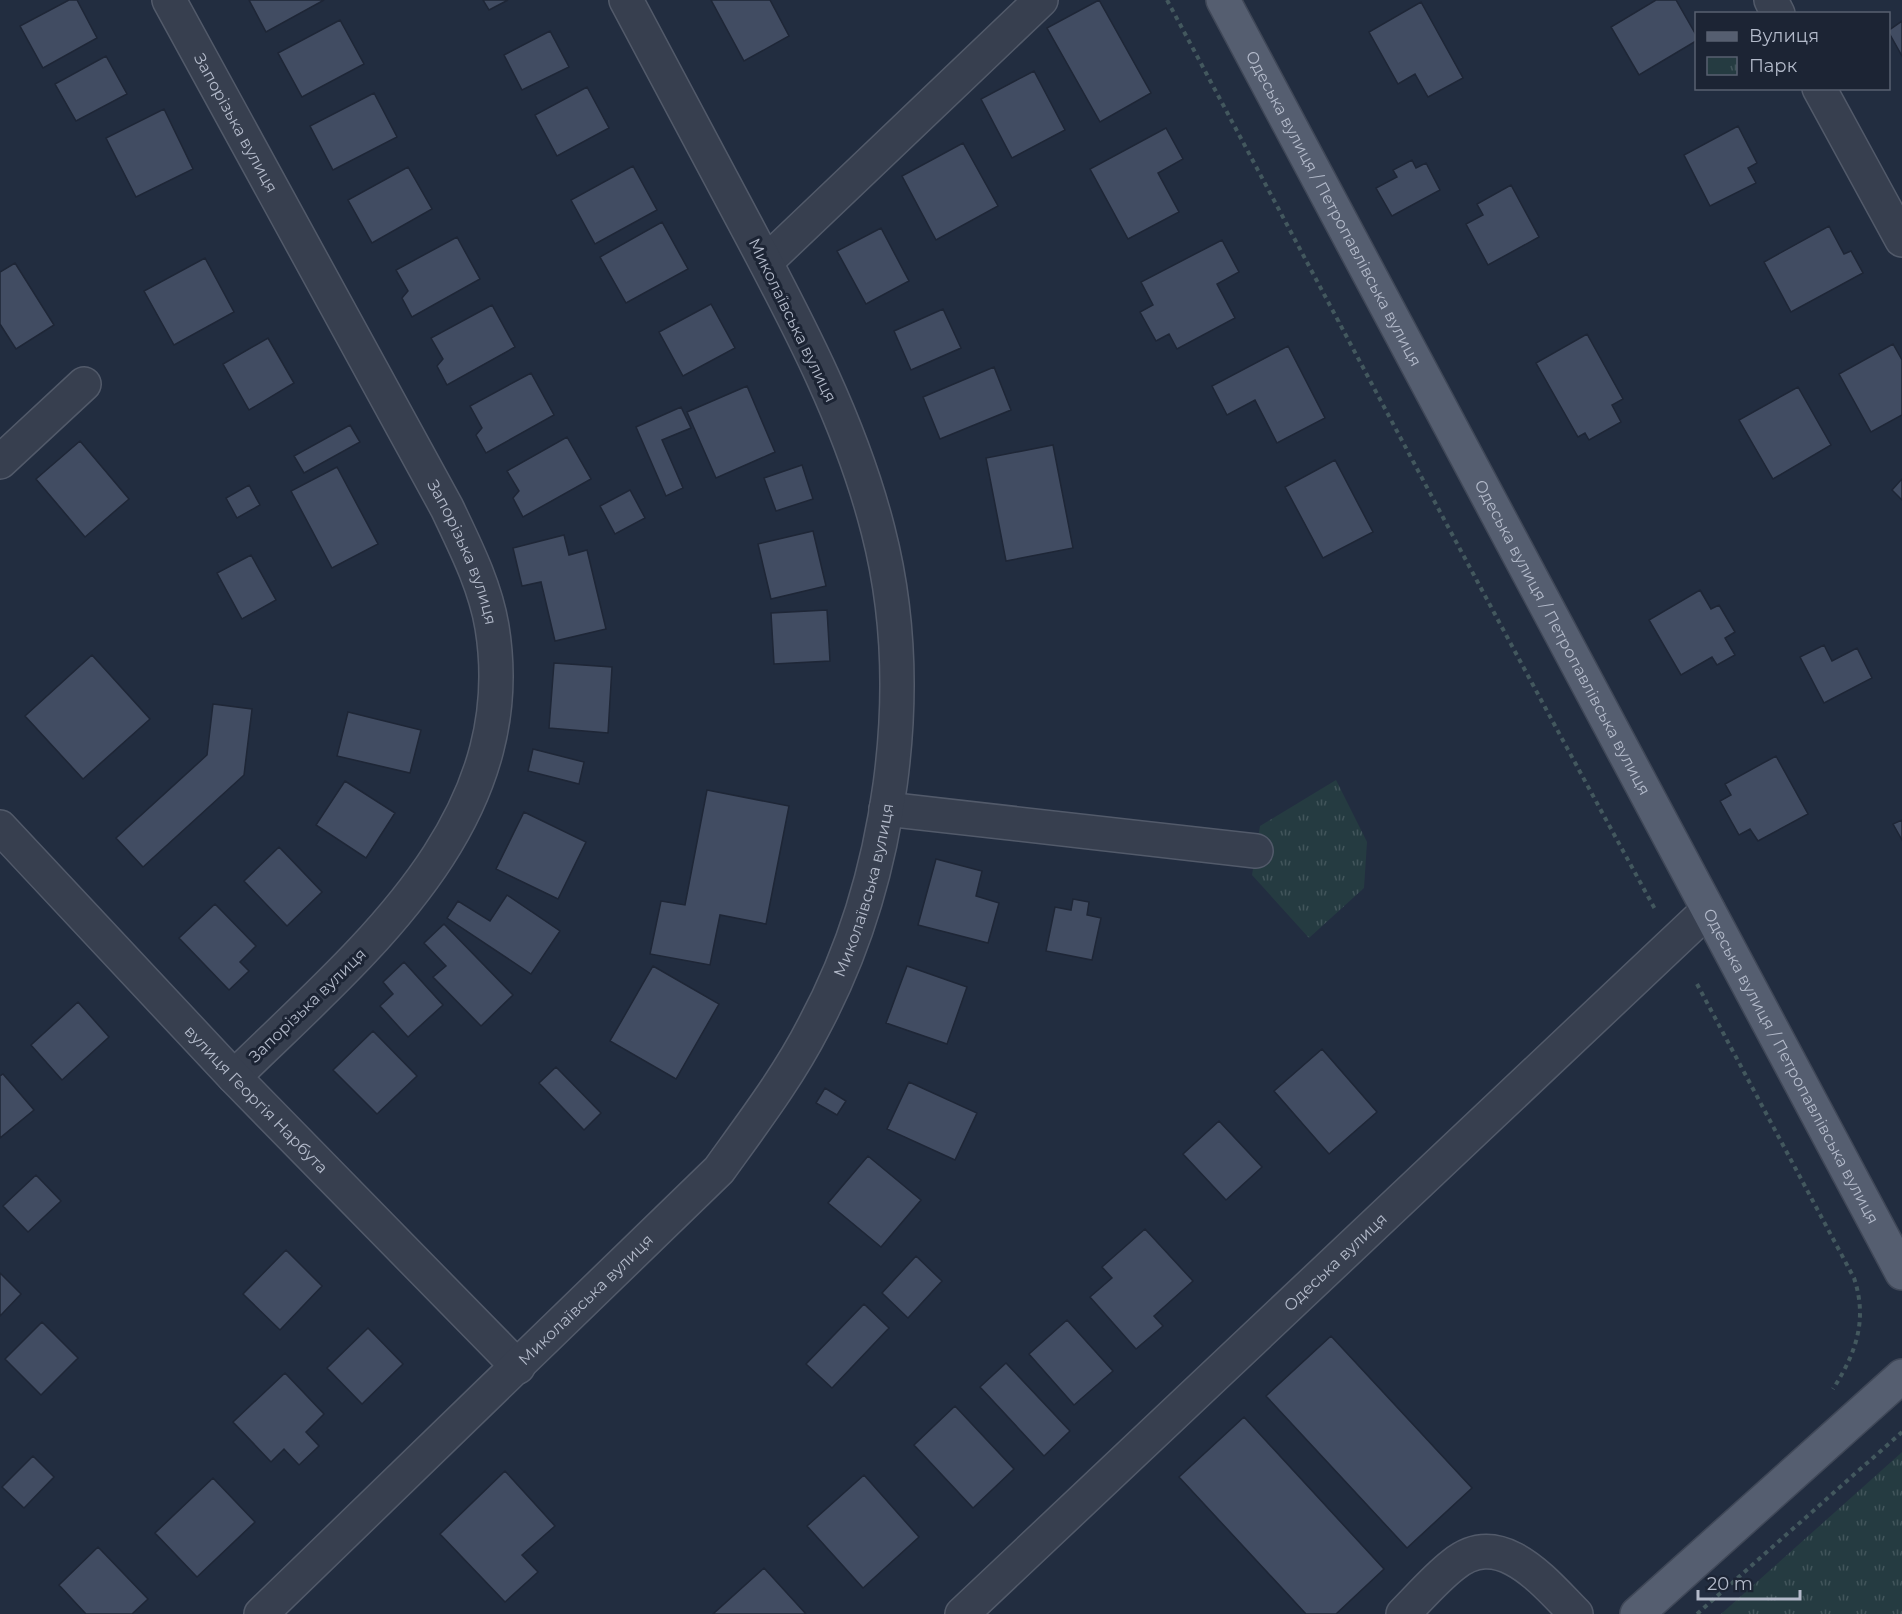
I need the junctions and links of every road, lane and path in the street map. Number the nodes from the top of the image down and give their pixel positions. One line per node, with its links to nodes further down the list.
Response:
1 (169, 0): 17 (street, Запорізька вулиця)
2 (626, 0): 8 (street, Миколаївська вулиця)
3 (1041, 0): 8 (street)
4 (1167, 0): 15 (path)
5 (1223, 0): 14 (main road, Одеська вулиця / Петропавлівська вулиця)
6 (1820, 90): 7 (street)
7 (1902, 240)
8 (766, 262): 11 (street, Миколаївська вулиця)
9 (84, 384): 10 (street)
10 (0, 462)
11 (886, 809): 13 (street); 19 (street, Миколаївська вулиця)
12 (0, 826): 17 (street, вулиця Георгія Нарбута)
13 (1256, 851)
14 (1708, 910): 18 (main road, Одеська вулиця / Петропавлівська вулиця); 24 (street, Одеська вулиця)
15 (1658, 914)
16 (1697, 984): 21 (path)
17 (234, 1077): 19 (street, вулиця Георгія Нарбута)
18 (1902, 1273)
19 (518, 1367): 23 (street, Миколаївська вулиця)
20 (1902, 1376): 27 (main road)
21 (1827, 1396)
22 (1902, 1432): 28 (path)
23 (261, 1614)
24 (962, 1614)
25 (1403, 1614): 26 (street)
26 (1576, 1614)
27 (1636, 1614)
28 (1697, 1614)

